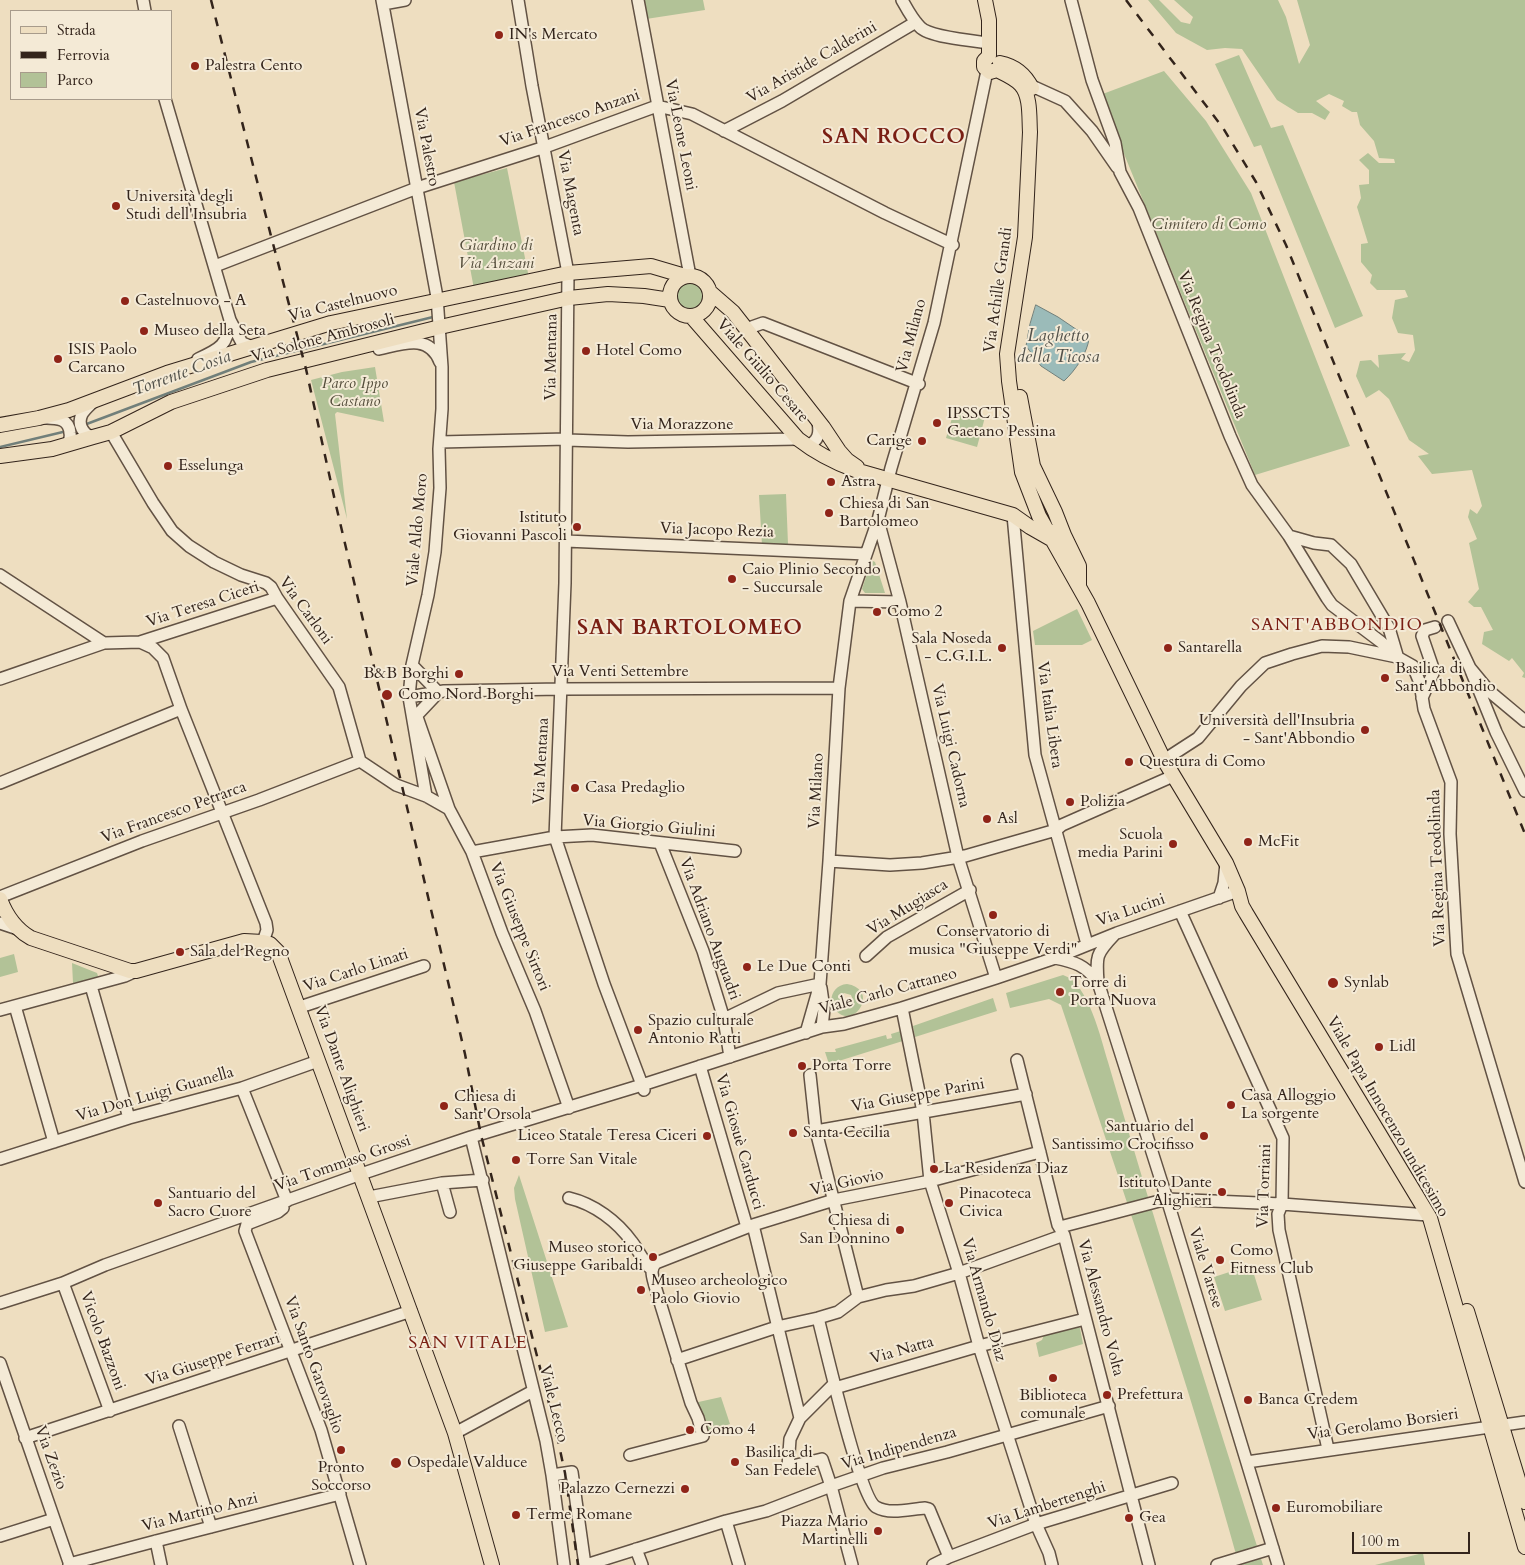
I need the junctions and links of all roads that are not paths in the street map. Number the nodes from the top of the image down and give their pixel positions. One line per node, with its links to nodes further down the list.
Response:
1 (405, 0): 7 (street)
2 (518, 0): 14 (street, Via Magenta)
3 (638, 0): 12 (street, Via Leone Leoni)
4 (902, 0): 8 (street)
5 (985, 0): 9 (main road)
6 (1071, 0): 15 (street, Via Regina Teodolinda)
7 (382, 2): 16 (street, Via Palestro)
8 (916, 22): 9 (street); 13 (street, Via Aristide Calderini)
9 (991, 63): 10 (main road); 17 (street, Via Milano); 48 (main road, Via Achille Grandi)
10 (1032, 86): 15 (street); 47 (main road, Via Achille Grandi)
11 (165, 100): 18 (street)
12 (657, 106): 13 (street, Via Francesco Anzani); 14 (street, Via Francesco Anzani); 20 (street, Via Leone Leoni)
13 (724, 131): 17 (street, Via Francesco Anzani)
14 (545, 147): 16 (street, Via Francesco Anzani); 19 (street, Via Magenta)
15 (1120, 172): 51 (street, Via Regina Teodolinda)
16 (417, 188): 18 (street, Via Francesco Anzani); 24 (street, Via Palestro)
17 (952, 245): 33 (street, Via Milano)
18 (215, 266): 26 (street)
19 (568, 273): 20 (main road); 22 (street); 24 (main road)
20 (687, 276): 21 (main road); 23 (main road)
21 (710, 292): 25 (main road); 28 (main road, Viale Giulio Cesare)
22 (569, 298): 23 (main road); 27 (main road, Via Solone Ambrosoli); 41 (street, Via Mentana)
23 (670, 300): 25 (main road)
24 (438, 303): 27 (street, Via Palestro); 29 (main road, Via Castelnuovo)
25 (691, 316): 43 (main road, Viale Giulio Cesare)
26 (230, 320): 29 (street); 32 (street)
27 (440, 324): 30 (main road, Via Solone Ambrosoli); 31 (street, Viale Aldo Moro)
28 (746, 329): 33 (street); 36 (main road, Viale Giulio Cesare)
29 (250, 346): 32 (main road, Via Castelnuovo)
30 (343, 350): 31 (street); 38 (main road, Via Solone Ambrosoli)
31 (442, 367): 42 (street, Viale Aldo Moro)
32 (167, 373): 34 (main road, Via Castelnuovo)
33 (918, 384): 46 (street, Via Milano)
34 (94, 401): 35 (main road, Via Castelnuovo); 39 (street)
35 (40, 418): 37 (main road, Via Castelnuovo); 40 (street)
36 (818, 422): 43 (street, Viale Giulio Cesare); 45 (main road, Viale Giulio Cesare)
37 (0, 425)
38 (112, 434): 39 (main road, Via Solone Ambrosoli); 56 (street, Via Carloni)
39 (89, 435): 40 (main road, Via Solone Ambrosoli)
40 (69, 440): 44 (main road, Via Solone Ambrosoli)
41 (567, 440): 42 (street, Via Morazzone); 43 (street, Via Morazzone); 53 (street, Via Mentana)
42 (440, 442): 64 (street, Viale Aldo Moro)
43 (803, 443): 45 (main road, Viale Giulio Cesare)
44 (0, 456)
45 (866, 473): 46 (main road, Viale Giulio Cesare)
46 (888, 479): 49 (main road, Viale Giulio Cesare); 50 (street, Via Milano)
47 (1042, 487): 48 (main road); 52 (main road, Via Achille Grandi)
48 (1035, 506): 49 (main road); 52 (main road, Via Achille Grandi)
49 (1014, 515): 52 (main road, Viale Giulio Cesare); 82 (street, Via Italia Libera)
50 (878, 520): 54 (street, Via Milano); 58 (street, Via Luigi Cadorna)
51 (1289, 536): 63 (street, Via Regina Teodolinda); 63 (street)
52 (1058, 538): 74 (main road, Viale Papa Innocenzo undicesimo)
53 (566, 541): 54 (street, Via Jacopo Rezia); 68 (street, Via Mentana)
54 (866, 554): 57 (street, Via Milano)
55 (0, 575): 62 (street)
56 (277, 598): 61 (street, Via Teresa Ciceri); 75 (street, Via Carloni)
57 (850, 601): 58 (street); 67 (street, Via Milano)
58 (900, 602): 87 (street, Via Luigi Cadorna)
59 (1448, 622): 65 (street)
60 (1431, 628): 71 (street)
61 (140, 642): 62 (street); 72 (street)
62 (104, 643): 66 (street)
63 (1397, 657): 71 (street, Via Regina Teodolinda); 74 (street)
64 (412, 665): 69 (street); 70 (street, Viale Aldo Moro)
65 (1470, 668): 73 (street); 78 (street)
66 (0, 679)
67 (839, 688): 68 (street, Via Venti Settembre); 88 (street, Via Milano)
68 (561, 689): 69 (street, Via Venti Settembre); 83 (street, Via Mentana)
69 (437, 691): 70 (street, Via Venti Settembre); 80 (street, Via Giuseppe Sirtori)
70 (409, 697): 79 (street, Viale Aldo Moro)
71 (1422, 698): 137 (street, Via Regina Teodolinda)
72 (182, 709): 77 (street); 81 (street)
73 (1525, 721)
74 (1164, 760): 76 (main road, Viale Papa Innocenzo undicesimo)
75 (360, 761): 79 (street); 81 (street, Via Francesco Petrarca)
76 (1173, 776): 82 (street); 89 (main road, Viale Papa Innocenzo undicesimo)
77 (0, 783)
78 (1525, 791)
79 (426, 796): 80 (street)
80 (449, 809): 86 (street, Via Giuseppe Sirtori)
81 (222, 812): 93 (street, Via Francesco Petrarca); 98 (street)
82 (1056, 830): 87 (street); 99 (street, Via Italia Libera)
83 (555, 837): 84 (street, Via Giorgio Giulini); 86 (street, Via Giorgio Giulini); 124 (street, Via Mentana)
84 (660, 843): 85 (street, Via Giorgio Giulini); 114 (street, Via Adriano Auguadri)
85 (735, 851)
86 (472, 852): 126 (street, Via Giuseppe Sirtori)
87 (958, 857): 88 (street); 90 (street, Via Luigi Cadorna)
88 (829, 862): 107 (street, Via Milano)
89 (1226, 863): 91 (main road, Viale Papa Innocenzo undicesimo); 92 (street)
90 (970, 890): 100 (street, Via Mugiasca); 105 (street, Via Luigi Cadorna)
91 (1238, 891): 92 (street, Via Lucini); 146 (main road, Viale Papa Innocenzo undicesimo); 168 (main road, Viale Papa Innocenzo undicesimo)
92 (1219, 898): 94 (street, Via Lucini)
93 (1, 903): 96 (main road)
94 (1180, 911): 97 (street, Via Lucini); 144 (street, Via Torriani)
95 (0, 923): 96 (street)
96 (18, 929): 102 (main road)
97 (1117, 933): 99 (street, Via Lucini); 106 (street, Viale Varese)
98 (263, 942): 104 (main road); 110 (main road, Via Dante Alighieri)
99 (1087, 944): 101 (street, Via Lucini)
100 (866, 956)
101 (1055, 958): 105 (street, Viale Carlo Cattaneo); 106 (street)
102 (111, 965): 104 (main road); 108 (street)
103 (424, 966): 110 (street, Via Carlo Linati)
104 (136, 971): 108 (street)
105 (996, 978): 111 (street, Viale Carlo Cattaneo)
106 (1098, 982): 141 (street, Viale Varese)
107 (820, 984): 113 (street, Via Milano); 114 (street); 117 (street, Via Milano)
108 (95, 985): 109 (street); 128 (street)
109 (15, 1006): 112 (street); 131 (street)
110 (300, 1007): 120 (main road, Via Dante Alighieri)
111 (902, 1008): 115 (street, Viale Carlo Cattaneo); 127 (street, Via Armando Diaz)
112 (0, 1010)
113 (823, 1013): 115 (street); 116 (street, Via Milano)
114 (724, 1019): 118 (street, Via Adriano Auguadri)
115 (844, 1024): 116 (street, Viale Carlo Cattaneo)
116 (822, 1027): 117 (street, Viale Carlo Cattaneo)
117 (806, 1033): 118 (street, Viale Carlo Cattaneo)
118 (730, 1057): 121 (street, Viale Carlo Cattaneo)
119 (1017, 1060): 125 (street, Via Alessandro Volta)
120 (318, 1061): 123 (street, Via Don Luigi Guanella); 134 (main road, Via Dante Alighieri)
121 (700, 1066): 124 (street, Viale Carlo Cattaneo); 147 (street, Via Giosuè Carducci)
122 (810, 1075): 129 (street)
123 (242, 1088): 128 (street, Via Don Luigi Guanella); 143 (street)
124 (643, 1088): 126 (street, Viale Carlo Cattaneo)
125 (1026, 1094): 127 (street, Via Giuseppe Parini); 132 (street, Via Alessandro Volta)
126 (569, 1108): 130 (street, Via Tommaso Grossi)
127 (922, 1112): 129 (street, Via Giuseppe Parini); 136 (street, Via Armando Diaz)
128 (128, 1118): 131 (street, Via Don Luigi Guanella)
129 (816, 1131): 142 (street)
130 (471, 1137): 134 (street, Via Tommaso Grossi); 135 (street, Viale Lecco)
131 (54, 1142): 133 (street, Via Don Luigi Guanella)
132 (1040, 1152): 136 (street, Via Giovio); 148 (street, Via Alessandro Volta)
133 (0, 1159)
134 (361, 1174): 139 (main road, Via Dante Alighieri); 143 (street, Via Tommaso Grossi)
135 (483, 1180): 138 (street); 163 (street, Viale Lecco)
136 (930, 1181): 142 (street, Via Giovio); 150 (street, Via Armando Diaz)
137 (1525, 1182)
138 (442, 1183): 139 (street); 145 (street)
139 (370, 1197): 154 (main road, Via Dante Alighieri)
140 (569, 1198): 149 (street)
141 (1166, 1199): 144 (street); 148 (street); 175 (street, Viale Varese)
142 (834, 1200): 147 (street, Via Giovio); 152 (street)
143 (285, 1202): 151 (street, Via Tommaso Grossi); 159 (street, Via Santo Garovaglio)
144 (1282, 1204): 146 (street); 173 (street, Via Torriani)
145 (450, 1212)
146 (1428, 1214): 168 (main road, Viale Papa Innocenzo undicesimo)
147 (750, 1226): 149 (street, Via Giovio); 157 (street, Via Giosuè Carducci)
148 (1062, 1231): 150 (street); 156 (street, Via Alessandro Volta)
149 (652, 1270): 160 (street)
150 (959, 1273): 152 (street); 158 (street, Via Armando Diaz)
151 (63, 1282): 153 (street, Via Tommaso Grossi); 165 (street, Vicolo Bazzoni)
152 (858, 1297): 155 (street)
153 (0, 1303)
154 (411, 1311): 159 (street, Via Giuseppe Ferrari); 170 (main road, Via Dante Alighieri)
155 (818, 1318): 157 (street); 162 (street)
156 (1086, 1319): 158 (street, Via Natta); 164 (street, Via Alessandro Volta)
157 (777, 1327): 160 (street); 166 (street, Via Giosuè Carducci)
158 (979, 1346): 162 (street, Via Natta); 171 (street, Via Armando Diaz)
159 (291, 1351): 165 (street, Via Giuseppe Ferrari); 180 (street, Via Santo Garovaglio)
160 (677, 1360): 174 (street)
161 (0, 1363): 172 (street, Via Zezio)
162 (835, 1386): 166 (street, Via Natta); 177 (street)
163 (533, 1391): 170 (street); 176 (street, Viale Lecco)
164 (1109, 1406): 171 (street, Via Indipendenza); 181 (street, Via Alessandro Volta)
165 (110, 1411): 172 (street, Via Giuseppe Ferrari)
166 (800, 1418): 179 (street)
167 (1525, 1422): 168 (street, Via Gerolamo Borsieri)
168 (1496, 1425): 173 (street, Via Gerolamo Borsieri); 182 (main road, Viale Papa Innocenzo undicesimo); 189 (main road, Viale Papa Innocenzo undicesimo)
169 (179, 1426): 186 (street)
170 (455, 1433): 196 (main road, Via Dante Alighieri)
171 (1007, 1434): 177 (street, Via Indipendenza); 185 (street, Via Armando Diaz)
172 (26, 1438): 183 (street, Via Zezio)
173 (1328, 1449): 175 (street, Via Gerolamo Borsieri)
174 (630, 1455)
175 (1247, 1462): 191 (street, Viale Varese)
176 (552, 1475): 197 (street, Viale Lecco); 198 (street)
177 (860, 1475): 179 (street, Via Indipendenza); 192 (street)
178 (1172, 1483): 181 (street, Via Lambertenghi)
179 (831, 1486): 184 (street, Via Indipendenza); 201 (street)
180 (340, 1494): 186 (street, Via Martino Anzi); 195 (street, Via Santo Garovaglio)
181 (1132, 1496): 185 (street, Via Lambertenghi); 204 (street, Via Alessandro Volta)
182 (1525, 1502)
183 (54, 1519): 187 (street); 193 (street, Via Zezio)
184 (726, 1521): 190 (street, Via Indipendenza); 200 (street)
185 (1036, 1524): 192 (street, Via Lambertenghi); 203 (street, Via Armando Diaz)
186 (211, 1527): 188 (street, Via Martino Anzi)
187 (0, 1536)
188 (156, 1540): 193 (street, Via Martino Anzi); 194 (street)
189 (1525, 1547)
190 (636, 1548): 198 (street, Via Indipendenza); 199 (street)
191 (1273, 1548): 205 (street); 206 (street, Viale Varese)
192 (949, 1557): 202 (street, Via Lambertenghi)
193 (70, 1565)
194 (161, 1565)
195 (360, 1565)
196 (492, 1565)
197 (564, 1565)
198 (585, 1565)
199 (642, 1565)
200 (739, 1565)
201 (852, 1565)
202 (933, 1565)
203 (1052, 1565)
204 (1149, 1565)
205 (1217, 1565)
206 (1278, 1565)

